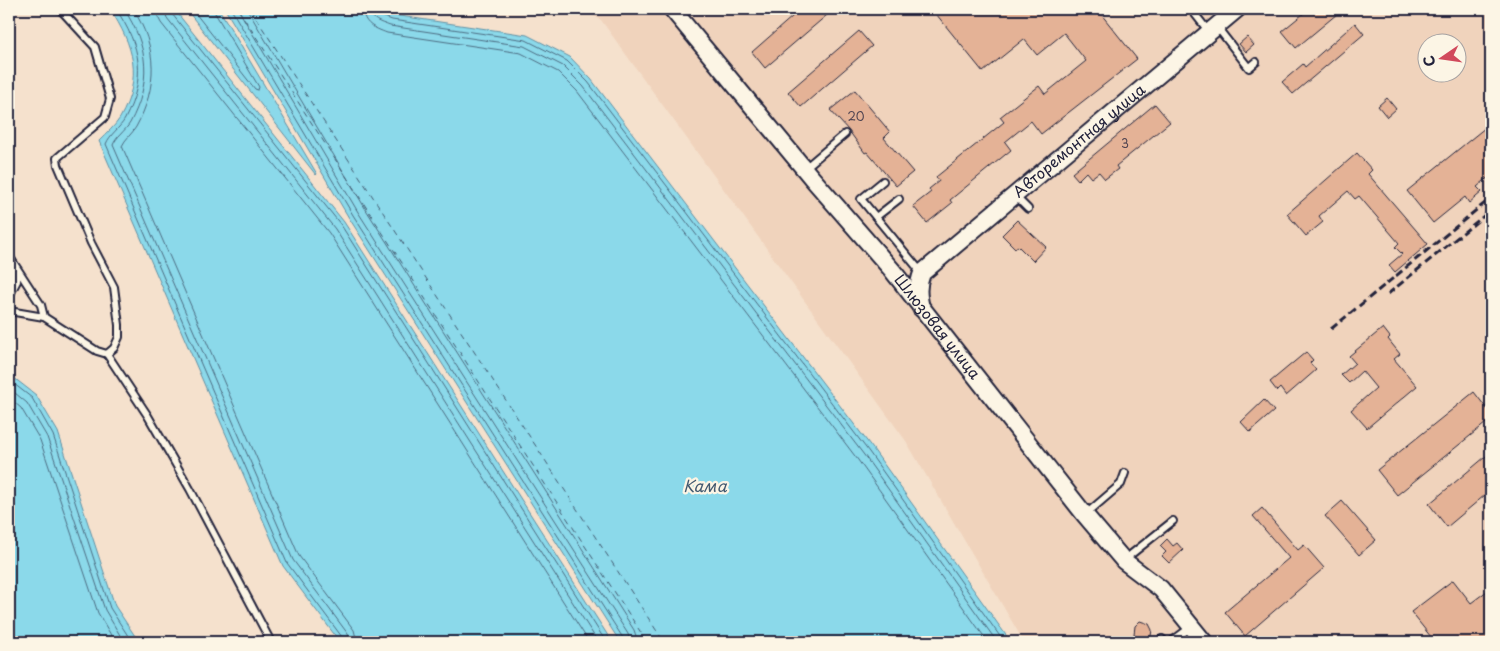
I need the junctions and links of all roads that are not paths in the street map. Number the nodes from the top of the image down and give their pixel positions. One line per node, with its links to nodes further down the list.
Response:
1 (60, 9): 22 (lane)
2 (672, 9): 8 (street, Шлюзовая улица)
3 (1191, 9): 5 (lane)
4 (1237, 9): 5 (street, Авторемонтная улица)
5 (1212, 29): 6 (lane); 10 (street, Авторемонтная улица)
6 (1256, 62)
7 (845, 134): 8 (lane)
8 (804, 169): 16 (street, Шлюзовая улица)
9 (883, 181): 13 (lane)
10 (1016, 196): 12 (lane); 17 (street, Авторемонтная улица)
11 (898, 199): 13 (lane)
12 (1028, 210)
13 (876, 217): 17 (lane)
14 (9, 256): 15 (lane)
15 (17, 269): 18 (lane); 21 (lane)
16 (892, 270): 17 (street); 19 (street, Шлюзовая улица)
17 (922, 273): 19 (street)
18 (9, 296)
19 (921, 308): 24 (street, Шлюзовая улица)
20 (9, 311): 21 (lane)
21 (44, 317): 22 (lane)
22 (107, 354): 28 (lane)
23 (1125, 473): 24 (lane)
24 (1085, 515): 26 (street, Шлюзовая улица)
25 (1173, 521): 26 (lane)
26 (1124, 561): 27 (street, Шлюзовая улица)
27 (1191, 627): 29 (lane); 30 (street, Шлюзовая улица)
28 (271, 642)
29 (1171, 642)
30 (1204, 642)

